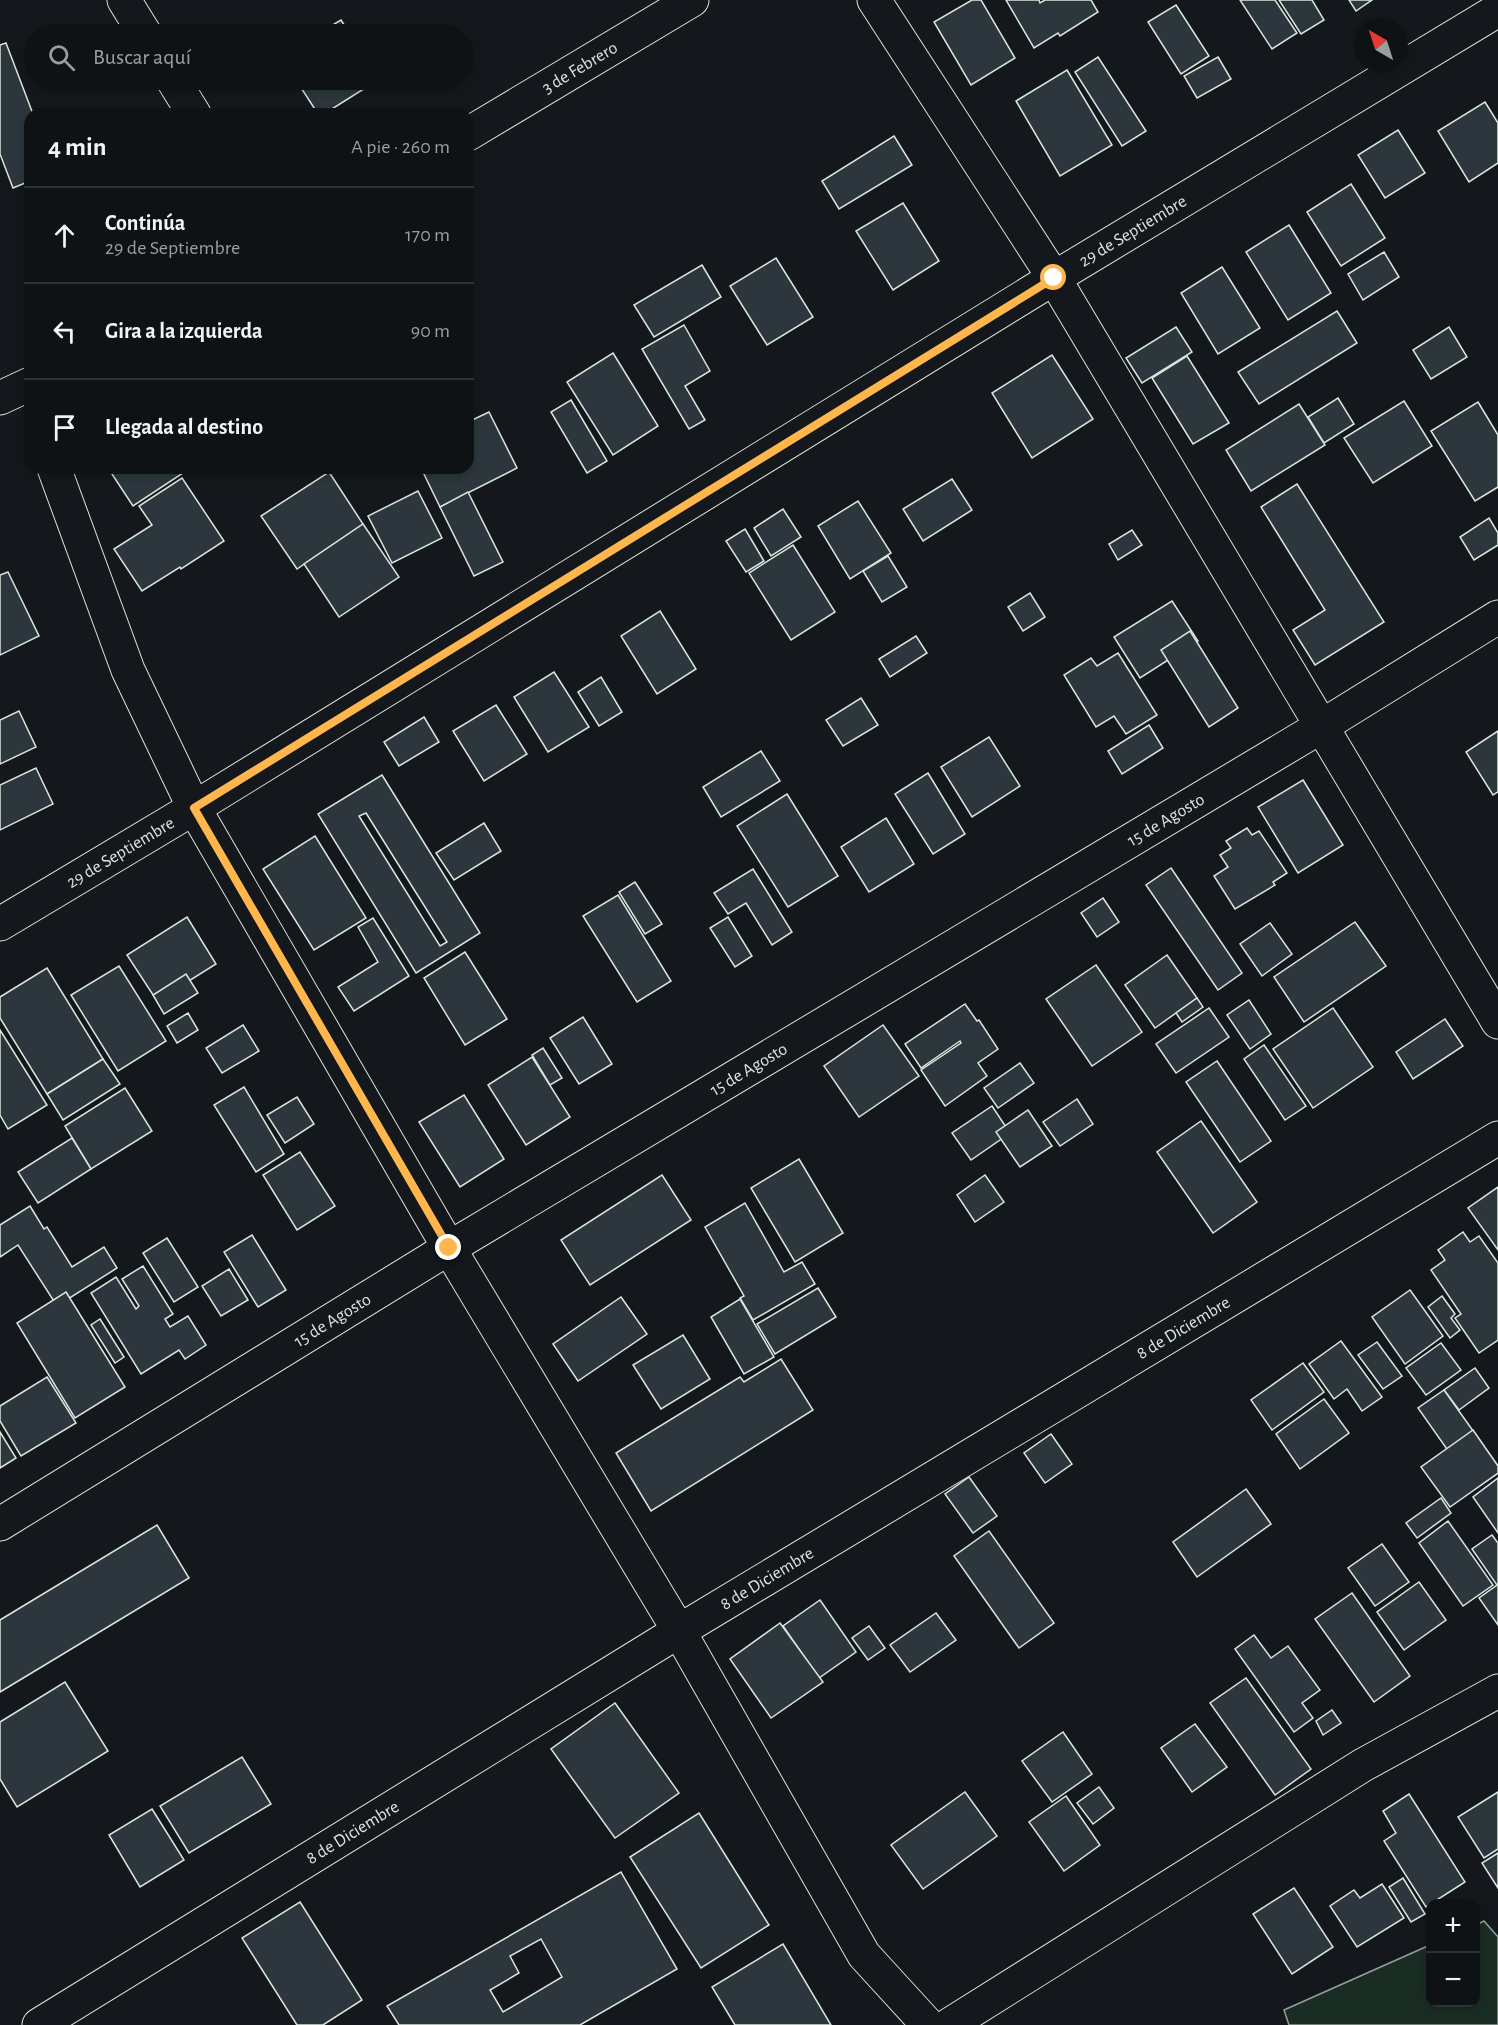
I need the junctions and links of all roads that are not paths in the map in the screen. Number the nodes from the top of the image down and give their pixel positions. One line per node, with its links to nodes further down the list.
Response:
1 (124, 0): 6 (street)
2 (692, 0): 4 (street, 3 de Febrero)
3 (874, 0): 10 (street)
4 (658, 8): 9 (street, 3 de Febrero)
5 (1498, 10): 10 (street, 29 de Septiembre)
6 (139, 24)
7 (179, 90): 8 (street)
8 (190, 108)
9 (474, 130)
10 (1054, 278): 13 (street); 14 (street, 29 de Septiembre)
11 (56, 474): 14 (street)
12 (1498, 617): 13 (street, 15 de Agosto)
13 (1322, 726): 16 (street); 18 (street, 15 de Agosto)
14 (194, 808): 15 (street, 29 de Septiembre); 18 (street)
15 (0, 924)
16 (1498, 1022)
17 (1498, 1138): 20 (street, 8 de Diciembre)
18 (449, 1248): 19 (street, 15 de Agosto); 20 (street)
19 (0, 1524)
20 (679, 1631): 22 (street, 8 de Diciembre); 23 (street)
21 (1498, 1691): 24 (street)
22 (39, 2025)
23 (928, 2025)
24 (949, 2025)

